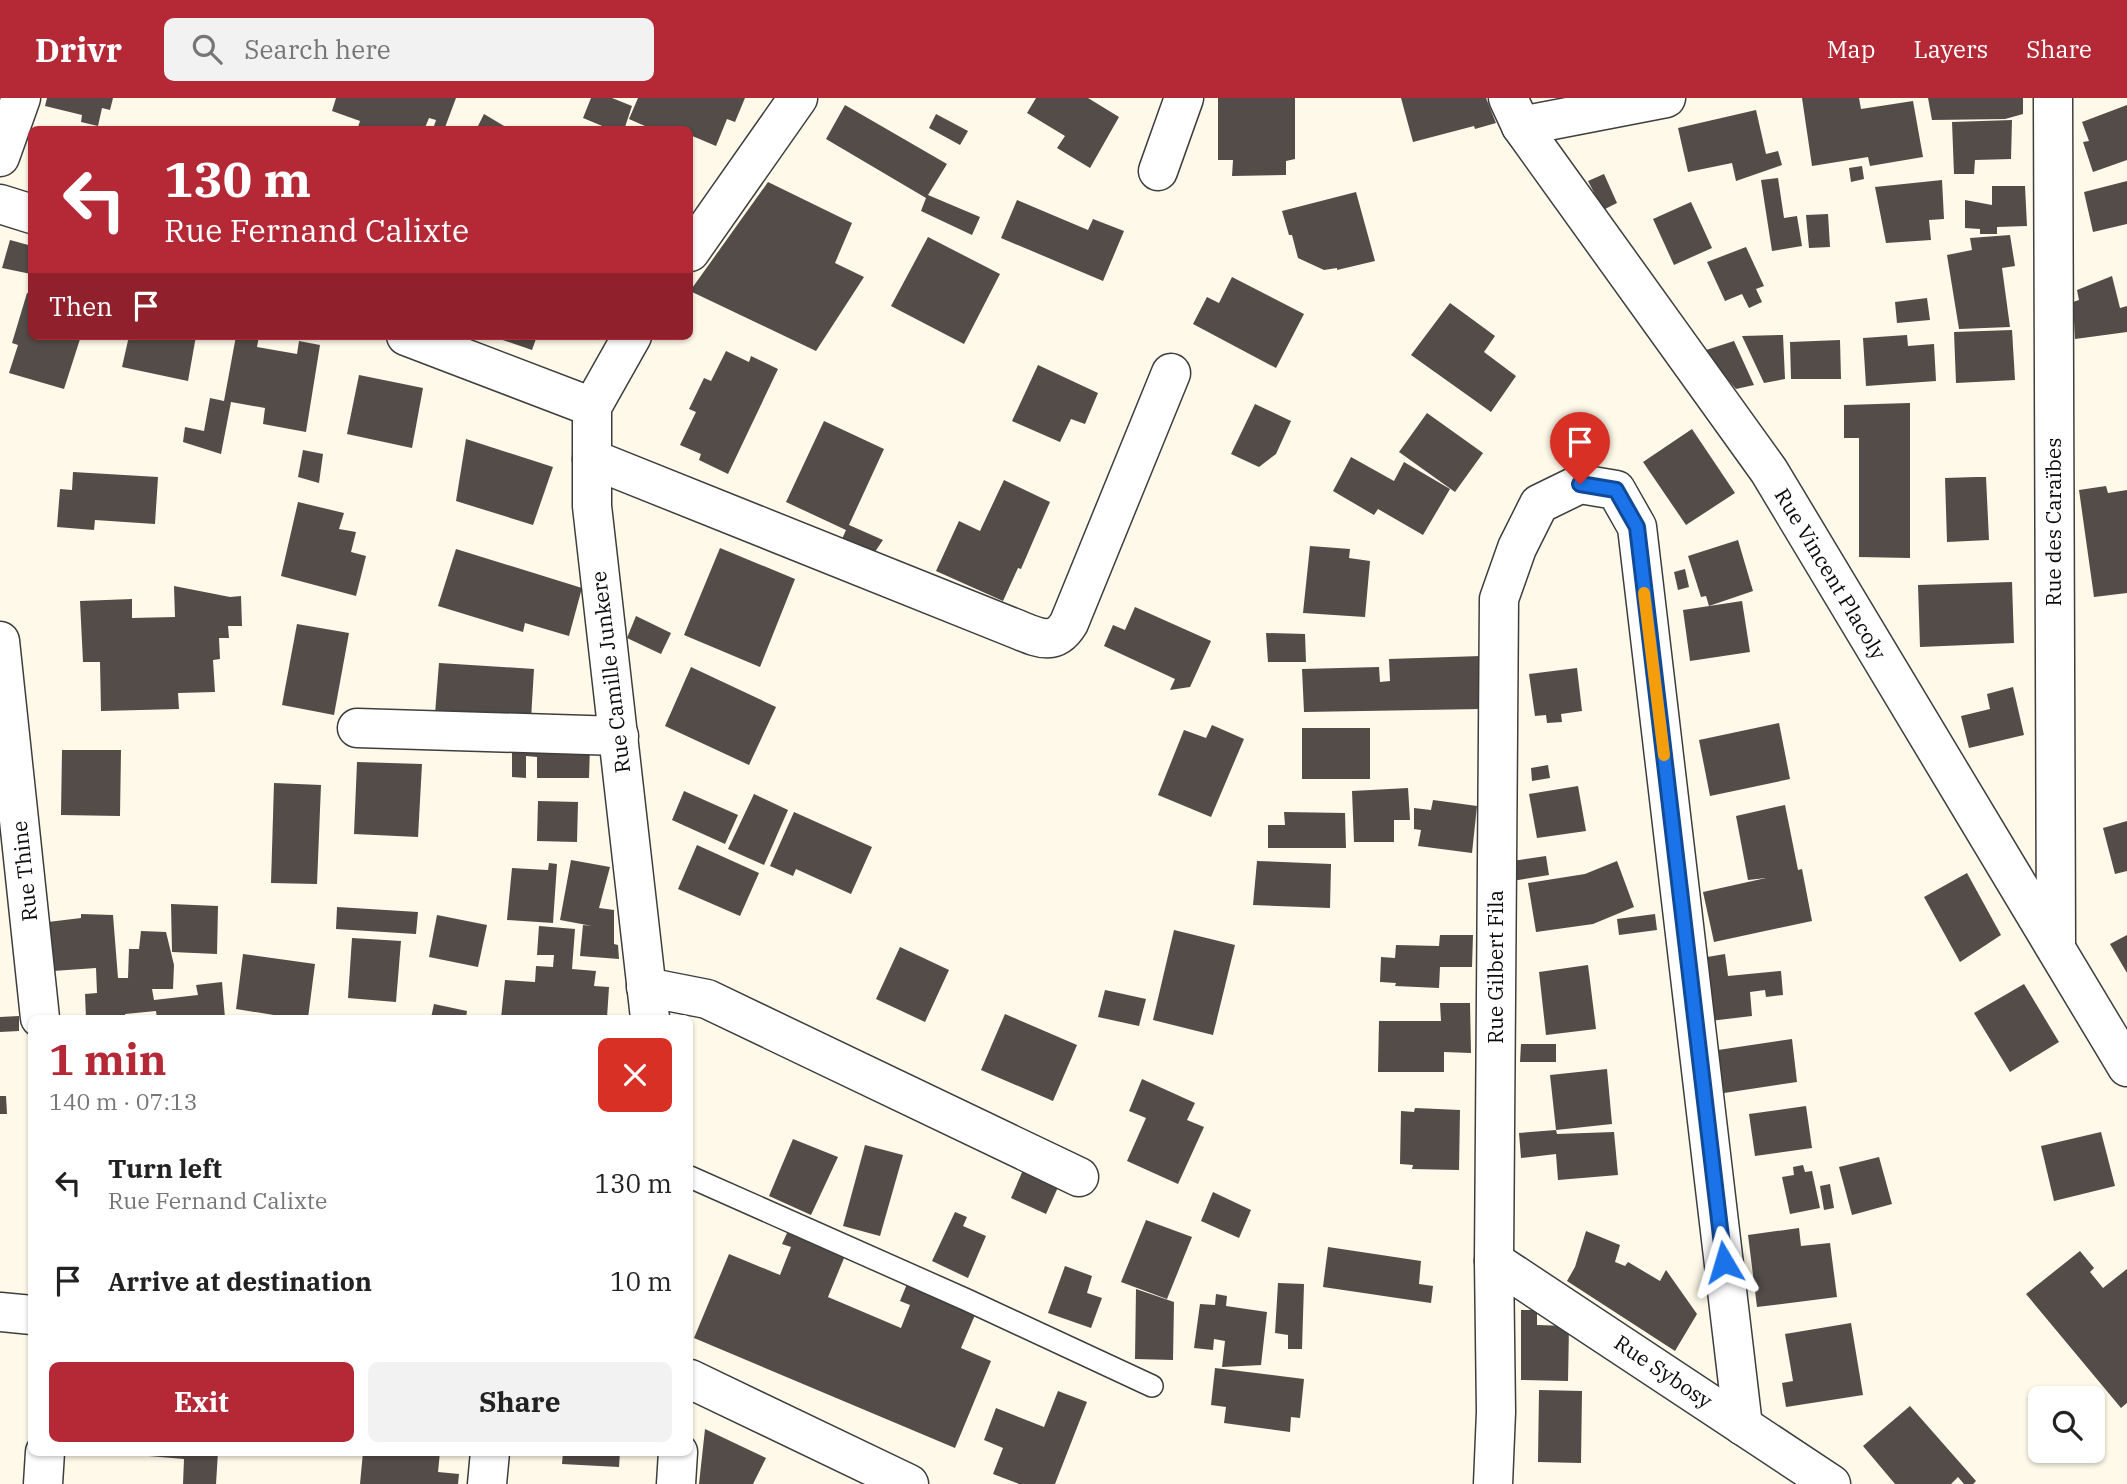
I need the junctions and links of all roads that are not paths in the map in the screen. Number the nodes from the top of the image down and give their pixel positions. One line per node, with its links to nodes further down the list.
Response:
1 (21, 98): 7 (street)
2 (798, 98): 11 (street)
3 (1184, 98): 8 (street)
4 (1666, 98): 6 (street)
5 (2053, 98): 20 (street, Rue des Caraïbes)
6 (1515, 112): 20 (street, Rue Vincent Placoly)
7 (0, 158)
8 (1158, 171)
9 (0, 204): 10 (street)
10 (28, 213)
11 (693, 248)
12 (416, 340): 15 (street)
13 (630, 340): 15 (street, Rue Camille Junkere)
14 (1171, 373): 16 (street)
15 (592, 407): 16 (street, Rue Camille Junkere)
16 (592, 459): 19 (street, Rue Camille Junkere)
17 (0, 640): 22 (street, Rue Thine)
18 (357, 728): 19 (street)
19 (619, 736): 21 (street, Rue Camille Junkere)
20 (2056, 946): 23 (street, Rue Vincent Placoly)
21 (648, 1003): 24 (street)
22 (40, 1015)
23 (2127, 1067)
24 (1079, 1177)
25 (693, 1178): 30 (lane)
26 (1494, 1261): 31 (street, Rue Sybosy); 31 (street, Rue Gilbert Fila); 39 (street, Rue Gilbert Fila)
27 (0, 1312): 28 (street)
28 (28, 1315)
29 (693, 1380): 38 (street)
30 (1152, 1385)
31 (1743, 1426): 40 (street, Rue Sybosy)
32 (45, 1456): 35 (street)
33 (490, 1456): 36 (street)
34 (678, 1456): 37 (street)
35 (43, 1484)
36 (487, 1484)
37 (676, 1484)
38 (909, 1484)
39 (1493, 1484)
40 (1831, 1484)

